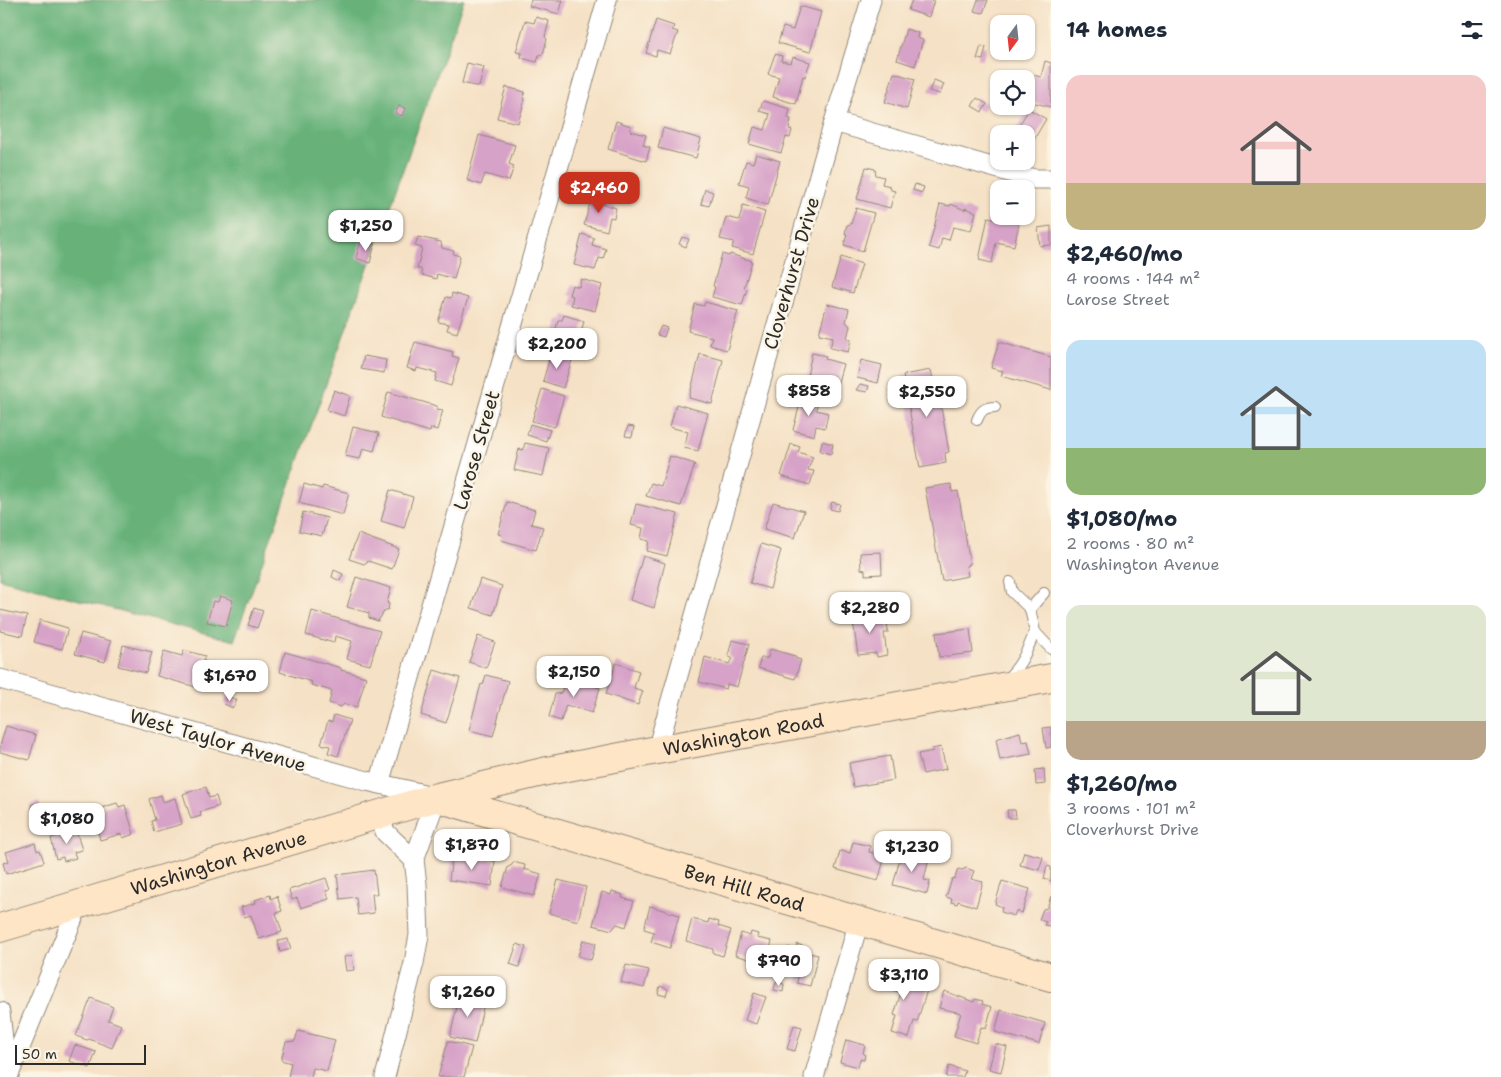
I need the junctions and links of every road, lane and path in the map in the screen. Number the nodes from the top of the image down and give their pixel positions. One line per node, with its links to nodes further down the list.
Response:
1 (607, 0): 16 (street, Larose Street)
2 (871, 0): 3 (street, Cloverhurst Drive)
3 (834, 122): 4 (street); 15 (street, Cloverhurst Drive)
4 (1051, 179)
5 (995, 407): 6 (lane)
6 (977, 420)
7 (1010, 582): 9 (lane)
8 (1044, 593): 9 (lane)
9 (1030, 609): 10 (lane)
10 (1035, 632): 11 (lane); 14 (lane)
11 (1051, 649)
12 (1051, 678): 14 (street, Washington Road)
13 (0, 679): 16 (street, West Taylor Avenue)
14 (986, 690): 15 (street, Washington Road)
15 (657, 750): 17 (street, Washington Road)
16 (379, 784): 17 (street, West Taylor Avenue)
17 (437, 798): 18 (street, Washington Avenue); 19 (street); 21 (street, Ben Hill Road)
18 (376, 814): 19 (street); 20 (street, Washington Avenue)
19 (414, 860): 26 (street)
20 (78, 906): 22 (street, Washington Avenue); 25 (street)
21 (858, 920): 23 (street, Ben Hill Road); 27 (street)
22 (0, 928)
23 (1051, 977)
24 (0, 1012): 25 (street)
25 (8, 1077)
26 (385, 1077)
27 (814, 1077)

